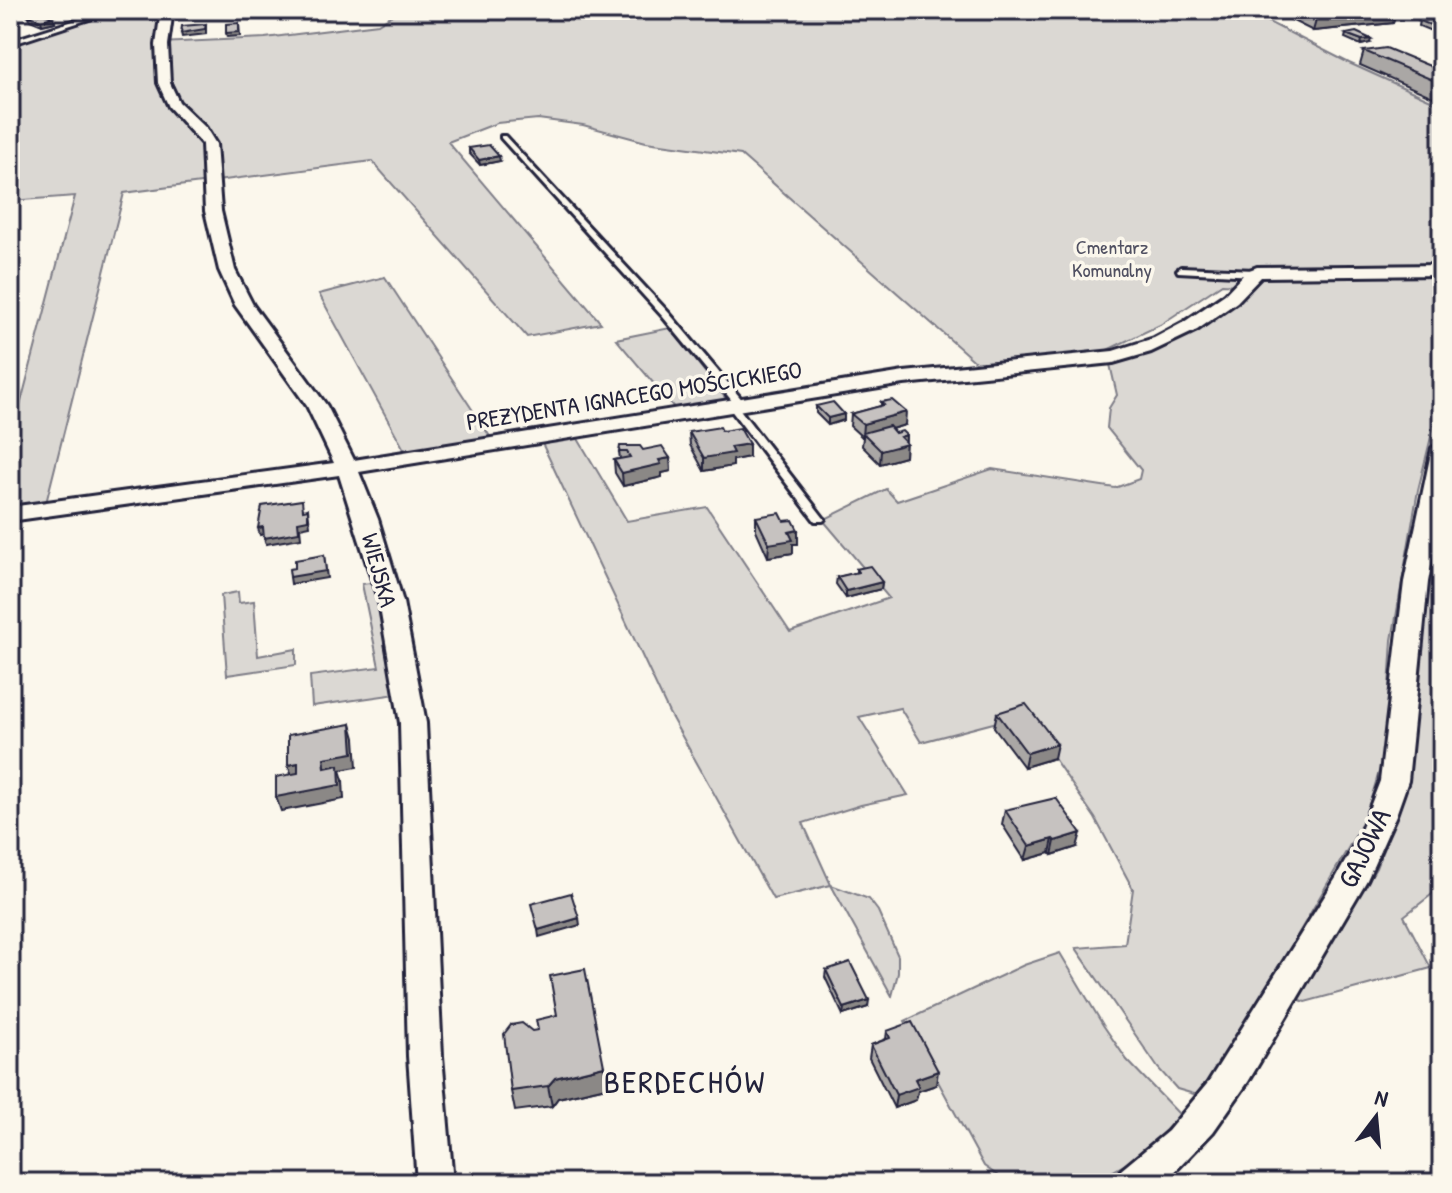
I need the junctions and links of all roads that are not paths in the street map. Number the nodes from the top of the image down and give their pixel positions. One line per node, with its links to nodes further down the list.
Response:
1 (114, 10): 3 (lane)
2 (167, 10): 10 (street, WIEJSKA)
3 (10, 43)
4 (503, 137): 8 (lane)
5 (1181, 270): 7 (lane)
6 (1442, 270): 7 (street)
7 (1251, 277): 8 (street, PREZYDENTA IGNACEGO MOŚCICKIEGO)
8 (736, 404): 10 (street, PREZYDENTA IGNACEGO MOŚCICKIEGO); 12 (lane)
9 (1442, 448): 14 (street, GAJOWA)
10 (348, 467): 11 (street, PREZYDENTA IGNACEGO MOŚCICKIEGO); 13 (street, WIEJSKA)
11 (10, 514)
12 (819, 519)
13 (435, 1183)
14 (1134, 1183)

